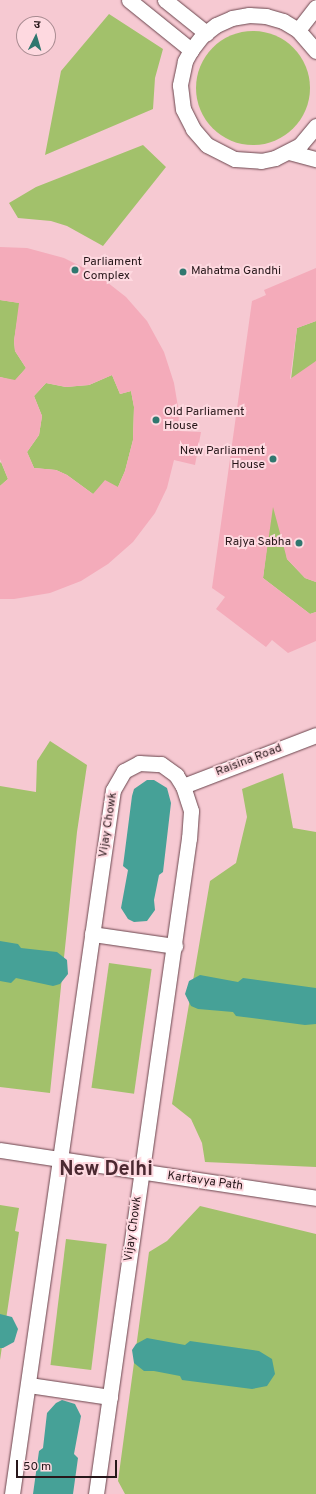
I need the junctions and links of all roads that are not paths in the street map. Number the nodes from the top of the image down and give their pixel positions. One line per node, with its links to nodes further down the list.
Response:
1 (128, 0): 7 (main road)
2 (165, 0): 5 (main road)
3 (316, 7): 4 (main road)
4 (298, 30): 5 (main road); 6 (main road)
5 (206, 33): 7 (main road)
6 (314, 43)
7 (191, 50): 9 (main road)
8 (316, 126): 9 (main road)
9 (289, 152): 10 (main road)
10 (316, 158)
11 (316, 734): 12 (main road, Raisina Road)
12 (182, 786): 13 (main road, Vijay Chowk); 14 (main road, Vijay Chowk)
13 (92, 934): 14 (main road); 16 (main road, Vijay Chowk)
14 (174, 946): 17 (main road, Vijay Chowk)
15 (0, 1150): 16 (main road, Kartavya Path)
16 (60, 1158): 17 (main road, Kartavya Path); 19 (main road, Vijay Chowk)
17 (142, 1173): 18 (main road, Kartavya Path); 20 (main road, Vijay Chowk)
18 (316, 1198)
19 (28, 1385): 20 (main road); 21 (main road, Vijay Chowk)
20 (110, 1397): 22 (main road, Vijay Chowk)
21 (12, 1494)
22 (96, 1494)

